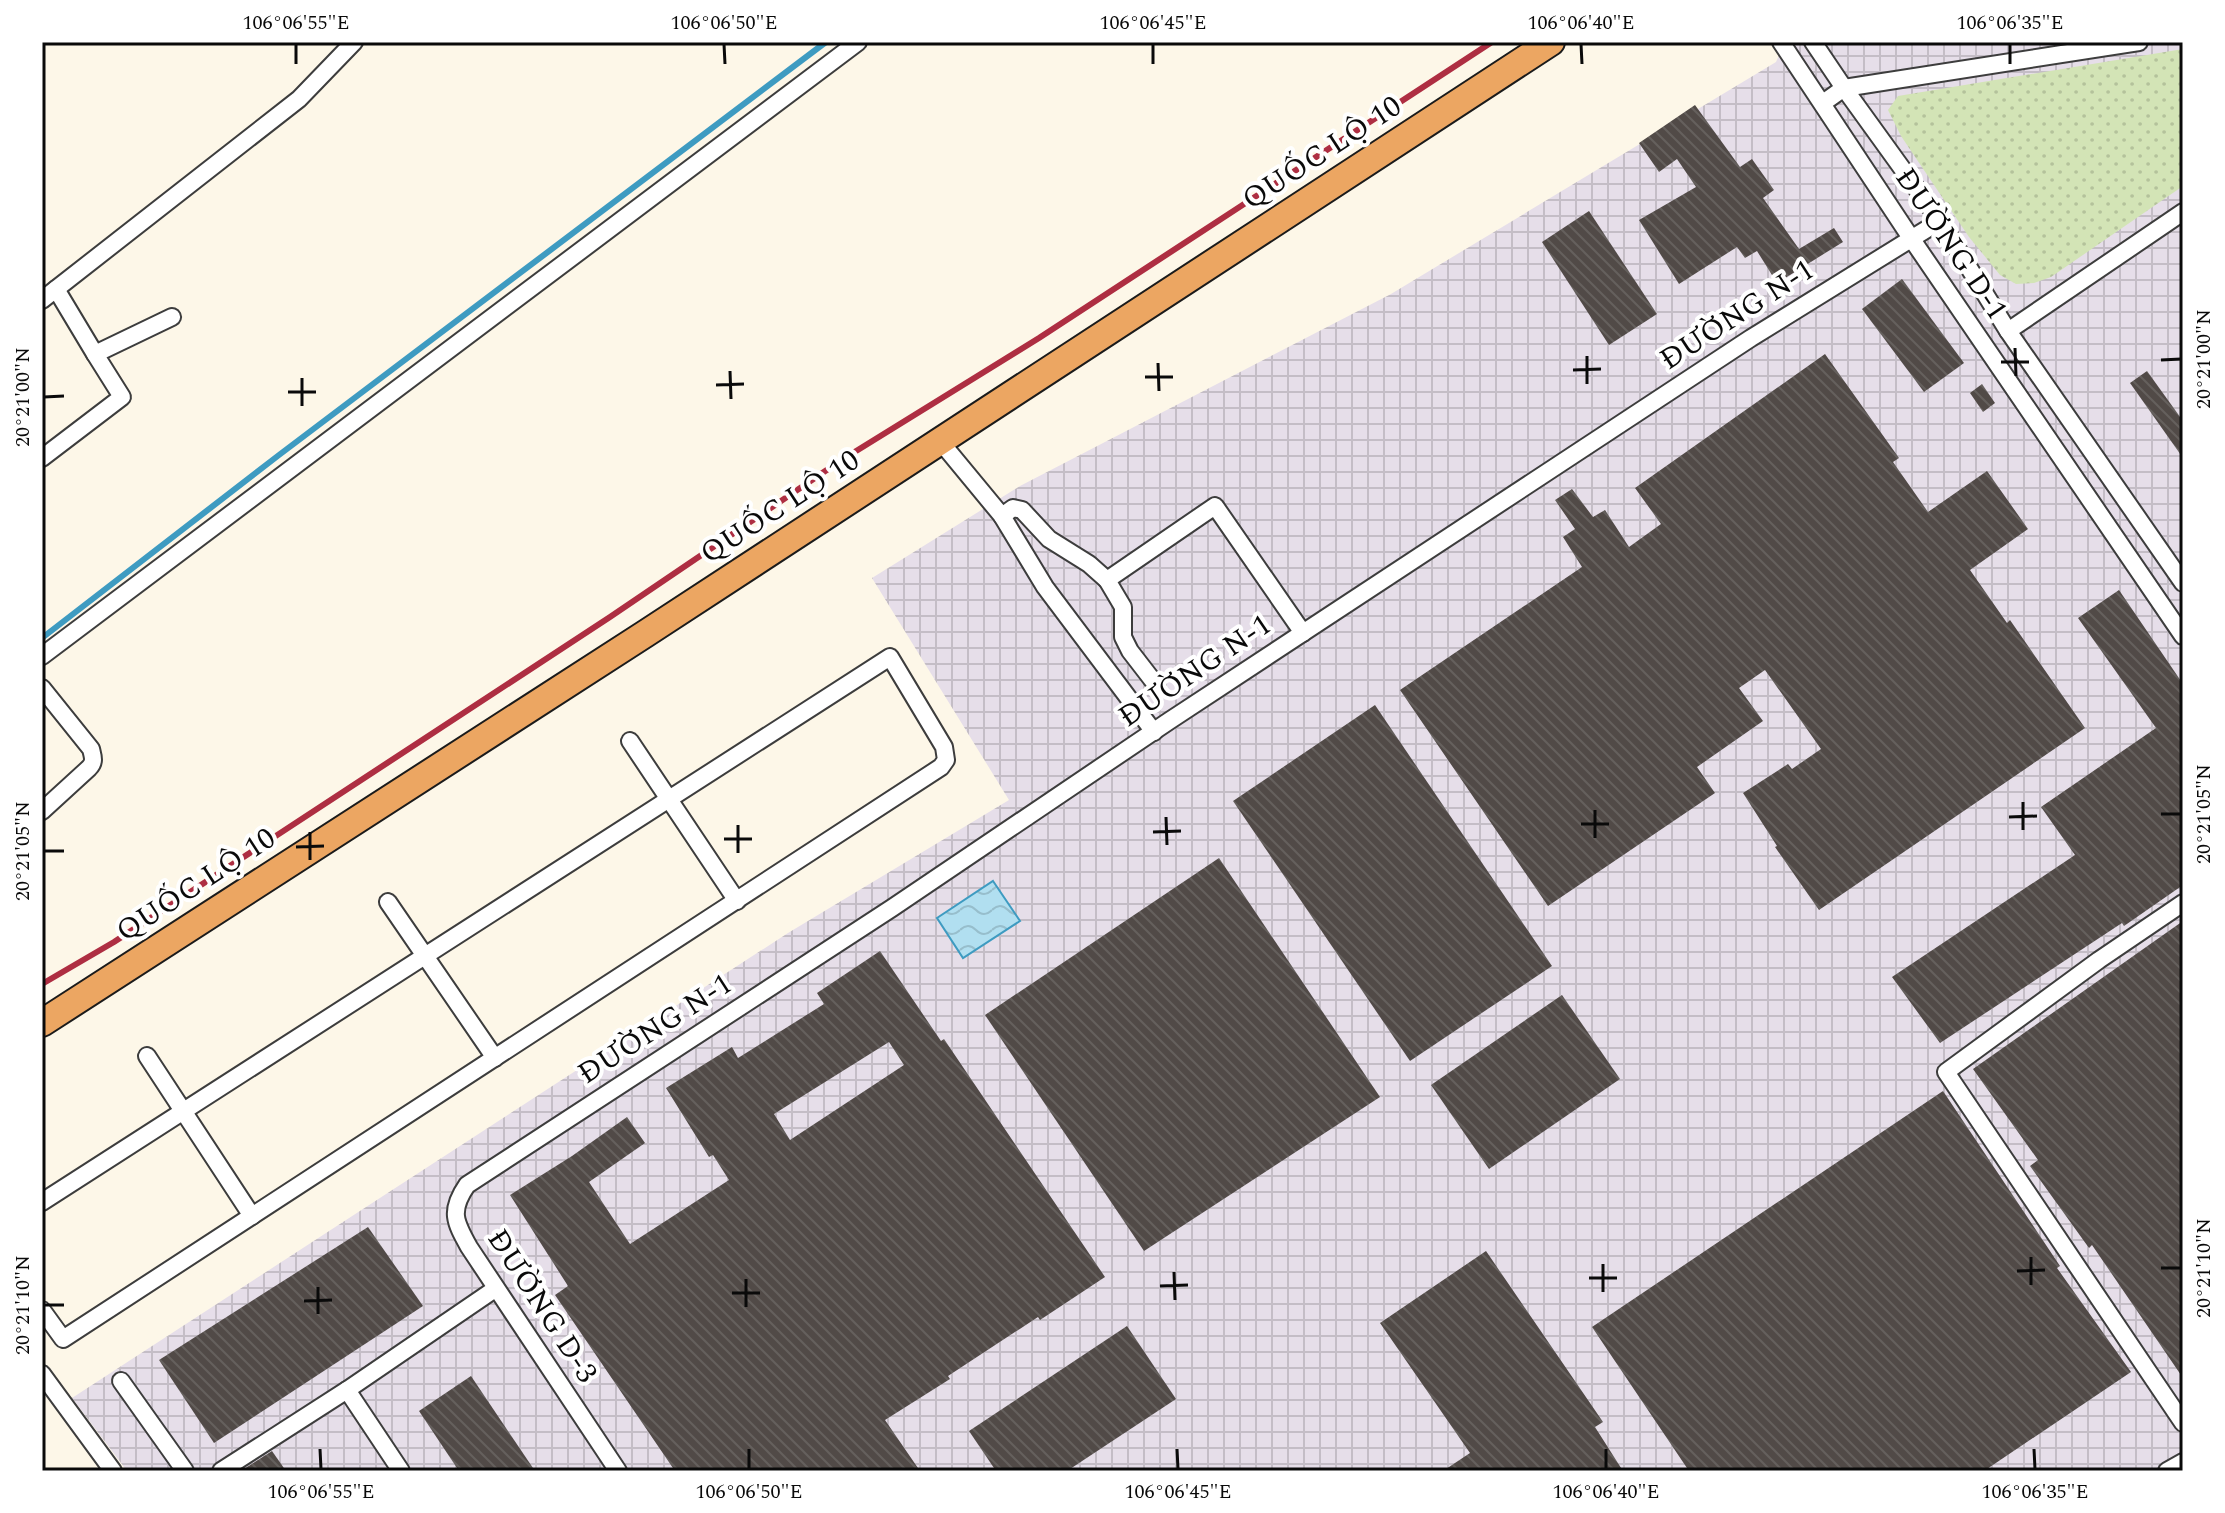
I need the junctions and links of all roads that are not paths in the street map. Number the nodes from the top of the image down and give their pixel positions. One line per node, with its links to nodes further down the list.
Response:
1 (354, 42): 12 (street)
2 (858, 42): 24 (street)
3 (1551, 42): 17 (highway, QUỐC LỘ 10)
4 (1781, 42): 8 (street, ĐƯỜNG D-1)
5 (1813, 42): 7 (street, ĐƯỜNG D-1)
6 (2139, 42): 7 (street)
7 (1844, 88): 8 (street); 10 (street, ĐƯỜNG D-1)
8 (1823, 103): 11 (street, ĐƯỜNG D-1)
9 (2183, 212): 15 (street)
10 (1940, 221): 11 (street, ĐƯỜNG N-1); 15 (street, ĐƯỜNG D-1)
11 (1911, 238): 22 (street, ĐƯỜNG N-1); 23 (street, ĐƯỜNG D-1)
12 (56, 289): 13 (street); 16 (street)
13 (42, 300)
14 (172, 317): 16 (street)
15 (2008, 331): 21 (street, ĐƯỜNG D-1)
16 (95, 354): 18 (street)
17 (940, 441): 19 (street); 35 (highway, QUỐC LỘ 10)
18 (42, 458)
19 (1002, 516): 20 (street); 27 (street)
20 (1107, 580): 22 (street); 25 (street)
21 (2183, 583)
22 (1303, 633): 27 (street, ĐƯỜNG N-1)
23 (2183, 636)
24 (42, 656)
25 (1157, 686)
26 (42, 688): 30 (street)
27 (1154, 732): 39 (street, ĐƯỜNG N-1)
28 (630, 741): 29 (street)
29 (669, 799): 31 (street); 31 (street); 34 (street)
30 (42, 811)
31 (737, 901): 37 (street)
32 (388, 902): 34 (street)
33 (2183, 903): 47 (street)
34 (425, 956): 37 (street); 38 (street)
35 (42, 1023)
36 (147, 1056): 38 (street)
37 (495, 1058): 41 (street)
38 (182, 1112): 40 (street); 41 (street)
39 (485, 1174): 42 (street, ĐƯỜNG D-3)
40 (42, 1202)
41 (252, 1216): 43 (street)
42 (495, 1289): 46 (street); 53 (street, ĐƯỜNG D-3)
43 (42, 1310)
44 (42, 1374): 49 (street)
45 (121, 1381): 50 (street)
46 (347, 1390): 51 (street); 52 (street)
47 (2183, 1423)
48 (2183, 1462): 54 (street)
49 (113, 1471)
50 (185, 1471)
51 (221, 1471)
52 (401, 1471)
53 (618, 1471)
54 (2167, 1471)

